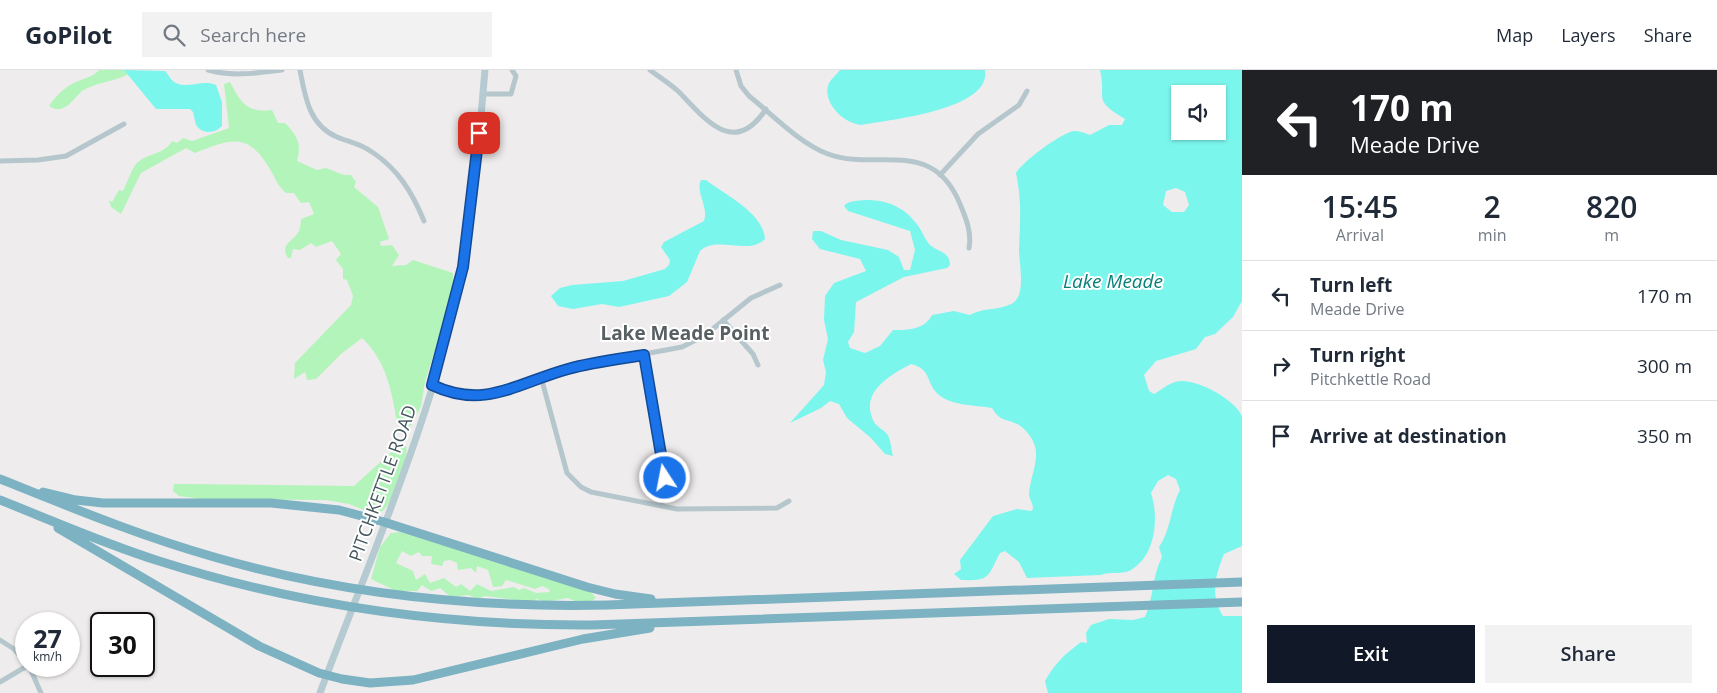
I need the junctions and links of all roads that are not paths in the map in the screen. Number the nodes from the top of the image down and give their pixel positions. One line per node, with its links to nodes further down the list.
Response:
1 (208, 70): 2 (street)
2 (282, 70)
3 (300, 70): 14 (street)
4 (485, 70): 9 (main road, PITCHKETTLE ROAD)
5 (512, 70): 9 (street)
6 (650, 70): 10 (street)
7 (736, 70): 10 (street)
8 (1027, 91): 13 (street)
9 (483, 94): 21 (main road, PITCHKETTLE ROAD)
10 (766, 109): 13 (street)
11 (124, 124): 12 (street)
12 (0, 161)
13 (940, 176): 15 (street)
14 (424, 221)
15 (969, 248)
16 (780, 285): 17 (street)
17 (722, 320): 18 (street); 19 (street)
18 (644, 355): 20 (street); 25 (street)
19 (758, 365)
20 (541, 377): 21 (street); 25 (street)
21 (432, 385): 27 (main road, PITCHKETTLE ROAD)
22 (0, 479): 27 (highway); 29 (highway)
23 (0, 500): 26 (highway)
24 (789, 501): 25 (street)
25 (662, 506)
26 (27, 511): 31 (highway); 35 (highway)
27 (384, 522): 29 (highway); 35 (main road, PITCHKETTLE ROAD)
28 (1242, 582): 29 (highway)
29 (702, 602)
30 (1242, 602): 31 (highway)
31 (707, 621): 35 (highway)
32 (0, 640): 33 (street)
33 (15, 650)
34 (15, 673): 37 (street)
35 (327, 675): 39 (main road, PITCHKETTLE ROAD)
36 (33, 677): 38 (street)
37 (0, 682)
38 (40, 693)
39 (320, 693)

